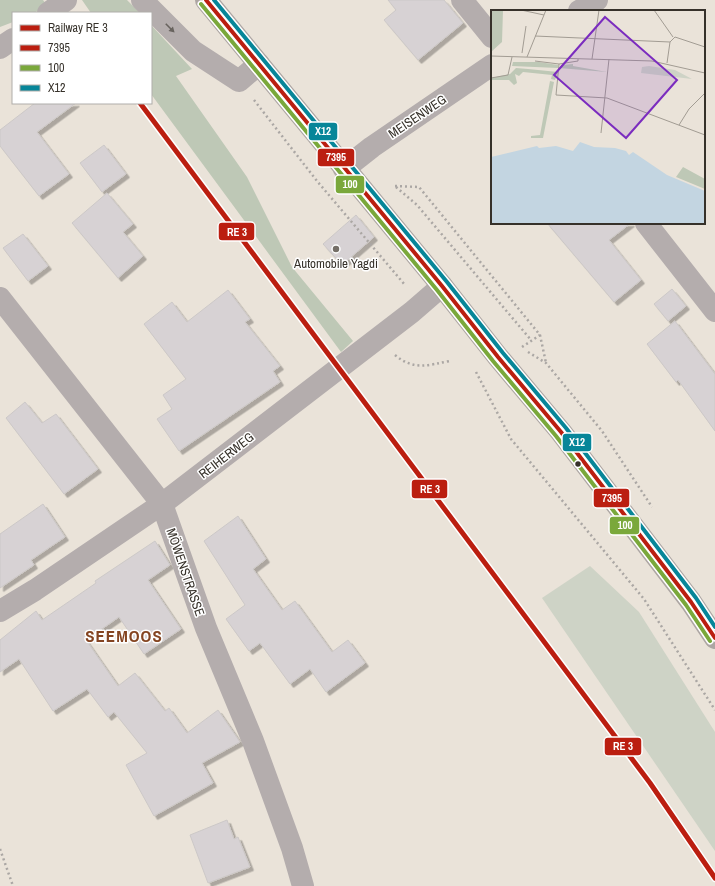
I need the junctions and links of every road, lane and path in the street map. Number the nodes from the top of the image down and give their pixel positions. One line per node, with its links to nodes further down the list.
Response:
1 (66, 0): 7 (street)
2 (142, 0): 13 (street, one-way to 13)
3 (206, 0): 11 (main road)
4 (462, 0): 8 (street)
5 (597, 0): 6 (street)
6 (581, 10)
7 (49, 12)
8 (491, 36)
9 (12, 40): 10 (street)
10 (0, 48)
11 (259, 64): 13 (street); 14 (main road)
12 (491, 66): 14 (street, MEISENWEG)
13 (239, 81): 20 (path)
14 (344, 169): 18 (main road)
15 (395, 186): 22 (path)
16 (417, 205): 24 (path)
17 (647, 224): 21 (street)
18 (442, 286): 20 (street, REIHERWEG); 31 (main road)
19 (0, 298): 29 (street, MÖWENSTRASSE)
20 (421, 305): 23 (street, REIHERWEG)
21 (715, 311)
22 (540, 336): 24 (path); 27 (path)
23 (377, 338): 26 (path); 29 (street, REIHERWEG)
24 (531, 340): 25 (path)
25 (521, 348)
26 (450, 361)
27 (546, 363)
28 (473, 365): 32 (path)
29 (162, 504): 30 (street, REIHERWEG); 35 (street, MÖWENSTRASSE)
30 (0, 611)
31 (715, 638)
32 (715, 710)
33 (0, 849): 34 (path)
34 (13, 886)
35 (303, 886)

